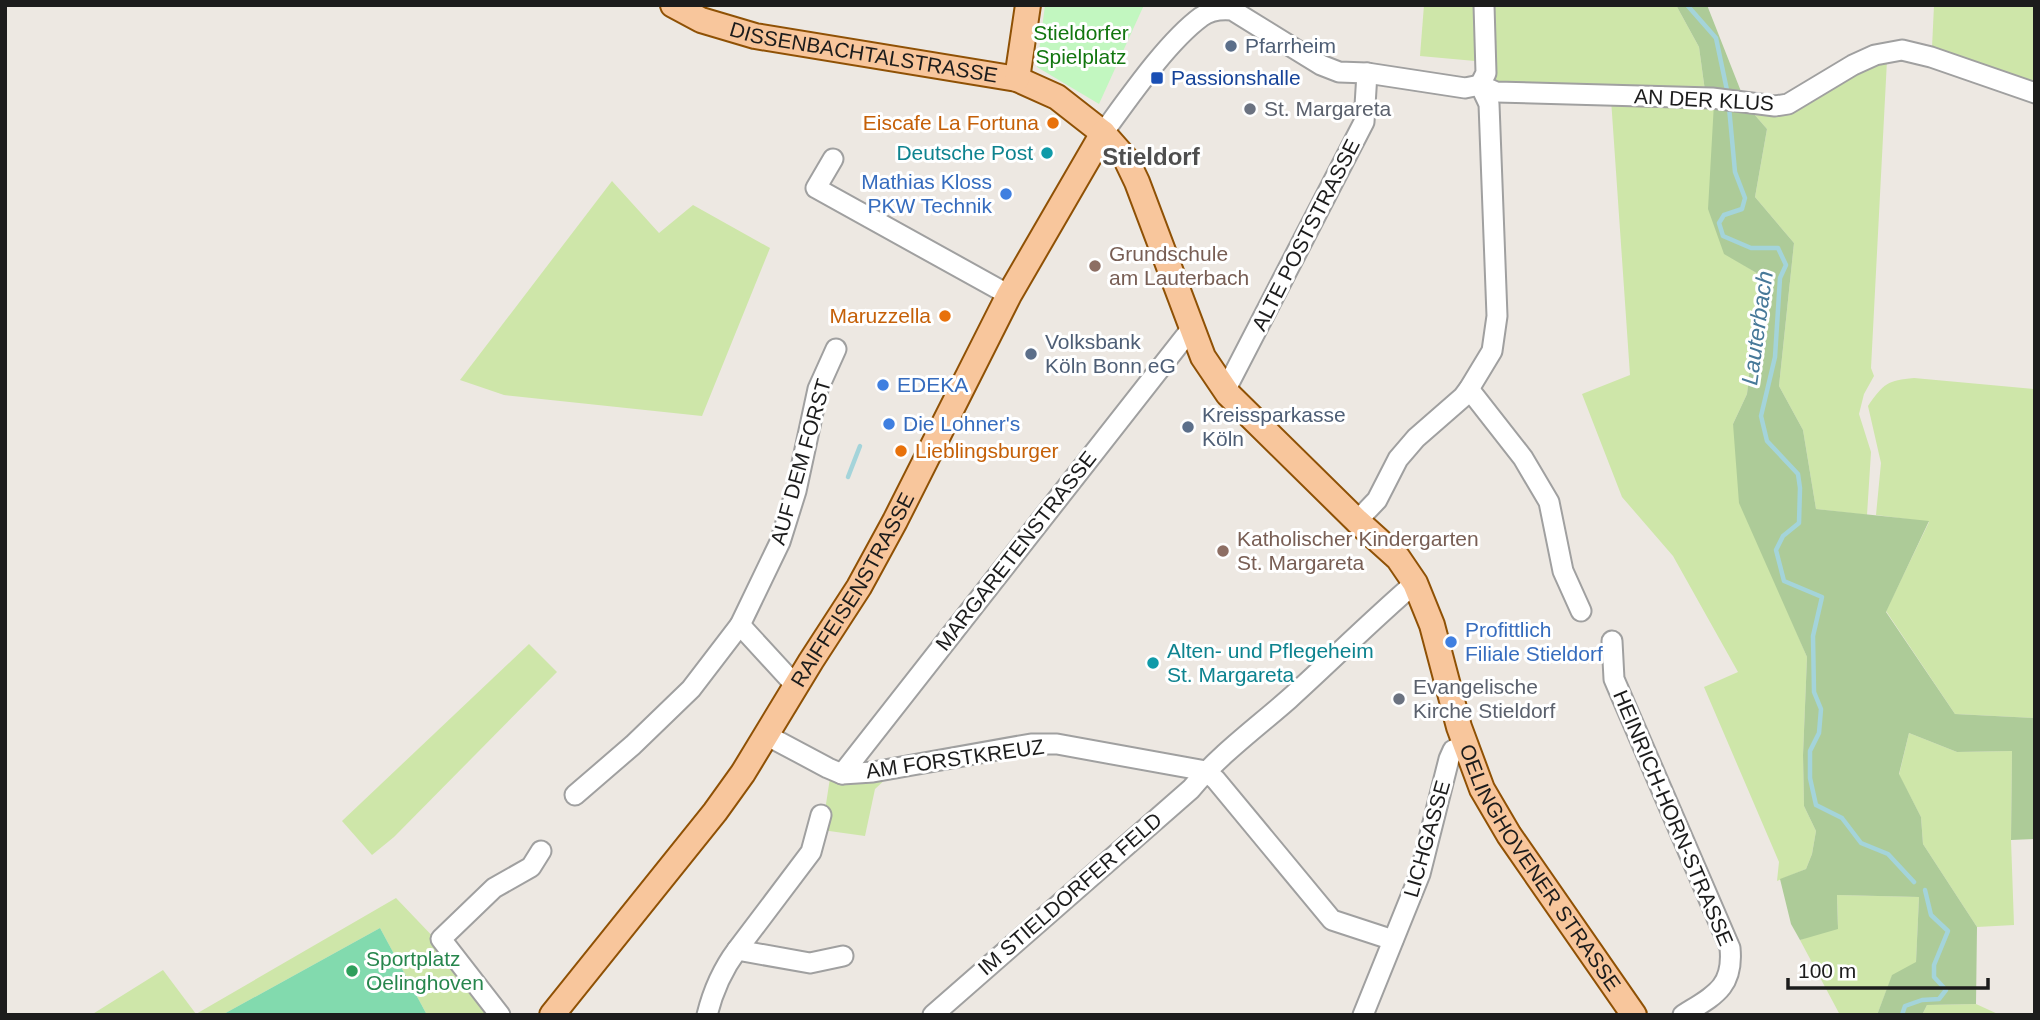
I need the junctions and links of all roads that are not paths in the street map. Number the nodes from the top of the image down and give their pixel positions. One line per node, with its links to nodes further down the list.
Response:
1 (673, 5): 5 (main road, DISSENBACHTALSTRASSE)
2 (1028, 5): 5 (main road)
3 (1484, 5): 6 (street)
4 (1367, 73): 6 (street, AN DER KLUS); 8 (street, AN DER KLUS); 14 (street, ALTE POSTSTRASSE)
5 (1017, 79): 8 (main road, OELINGHOVENER STRASSE)
6 (1479, 85): 7 (street, AN DER KLUS); 13 (street)
7 (2035, 93)
8 (1103, 134): 10 (main road, RAIFFEISENSTRASSE); 11 (main road, OELINGHOVENER STRASSE)
9 (833, 159): 10 (street)
10 (1009, 295): 20 (main road, RAIFFEISENSTRASSE)
11 (1191, 329): 14 (main road, OELINGHOVENER STRASSE); 24 (street, MARGARETENSTRASSE)
12 (836, 349): 18 (street, AUF DEM FORST)
13 (1469, 389): 15 (street); 17 (street)
14 (1225, 391): 15 (main road, OELINGHOVENER STRASSE)
15 (1357, 522): 16 (main road, OELINGHOVENER STRASSE)
16 (1415, 583): 22 (main road, OELINGHOVENER STRASSE); 23 (street)
17 (1581, 611)
18 (740, 625): 20 (street); 25 (street, AUF DEM FORST)
19 (1612, 641): 37 (street, HEINRICH-HORN-STRASSE)
20 (796, 686): 21 (main road, RAIFFEISENSTRASSE)
21 (766, 735): 24 (street, AM FORSTKREUZ); 32 (main road, RAIFFEISENSTRASSE)
22 (1465, 745): 28 (street, LICHGASSE); 36 (main road, OELINGHOVENER STRASSE)
23 (1206, 771): 24 (street, AM FORSTKREUZ); 28 (street); 34 (street, IM STIELDORFER FELD)
24 (842, 774)
25 (575, 795)
26 (821, 815): 29 (street)
27 (541, 851): 31 (street)
28 (1393, 940): 35 (street, LICHGASSE)
29 (737, 950): 30 (street); 33 (street)
30 (843, 956)
31 (500, 1015)
32 (552, 1015)
33 (707, 1015)
34 (933, 1015)
35 (1363, 1015)
36 (1634, 1015)
37 (1683, 1015)

